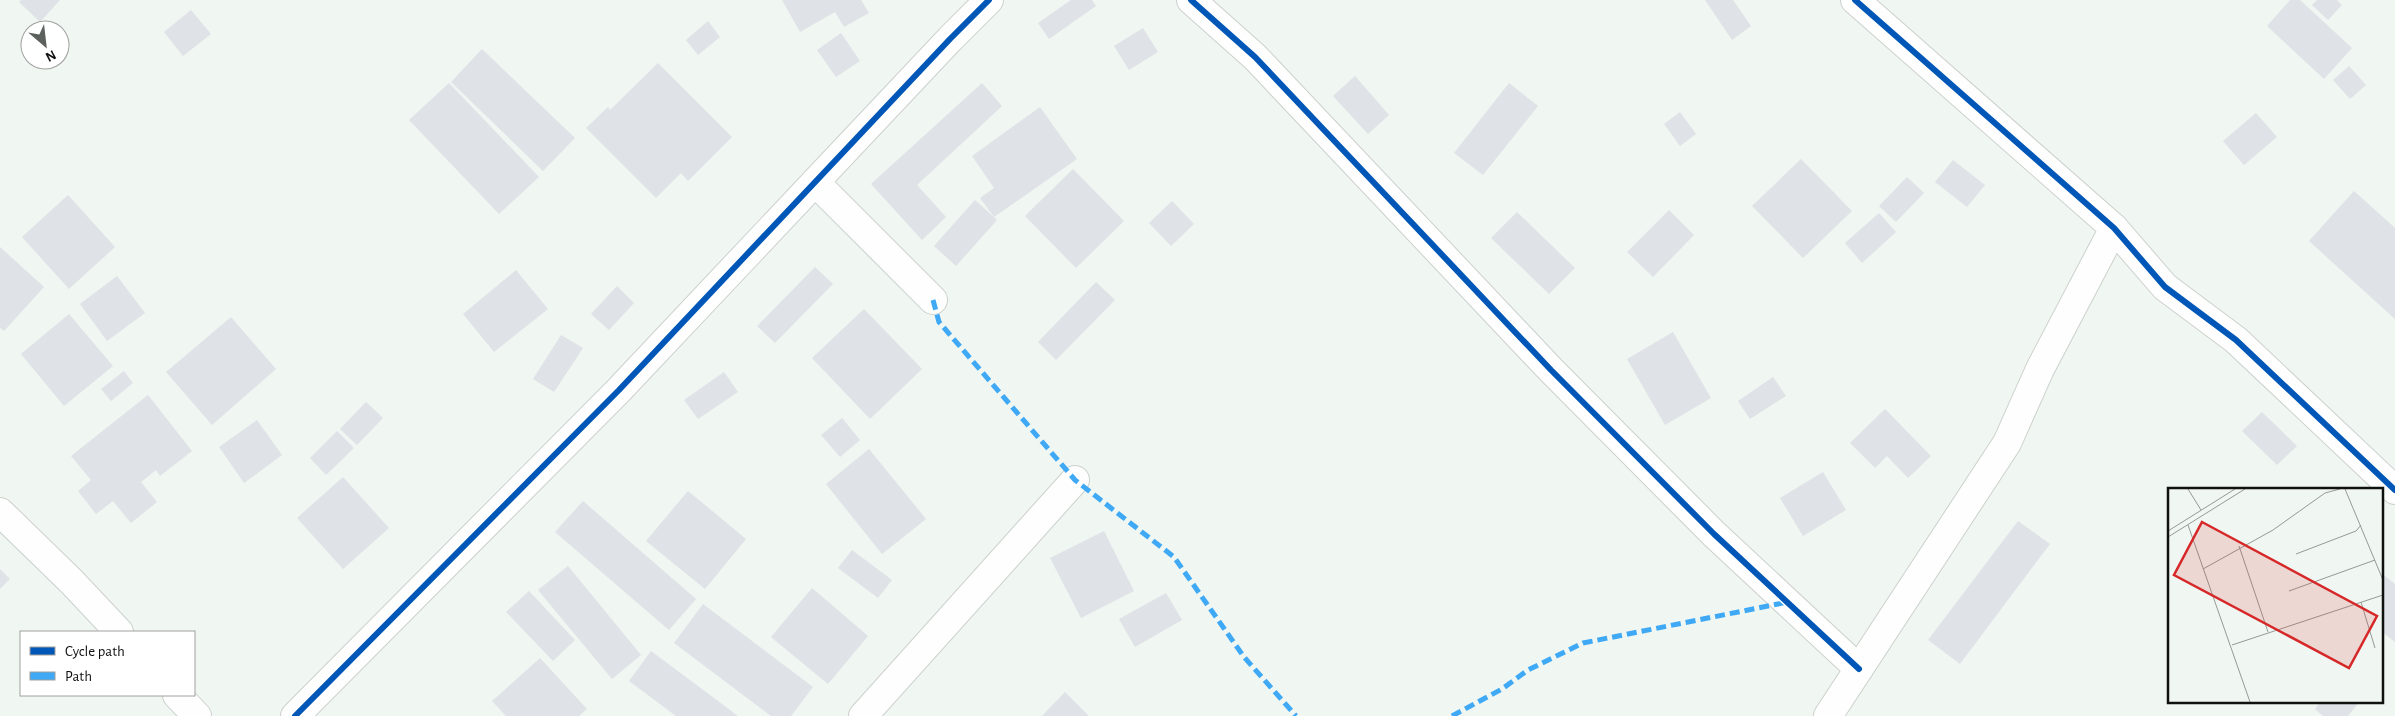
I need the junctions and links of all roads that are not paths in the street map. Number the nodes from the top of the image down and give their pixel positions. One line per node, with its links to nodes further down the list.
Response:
1 (989, 0): 4 (street)
2 (1191, 0): 11 (street)
3 (1855, 0): 5 (street)
4 (815, 182): 6 (street); 14 (street)
5 (2114, 228): 8 (street); 11 (street)
6 (933, 300)
7 (1075, 480): 15 (street)
8 (2395, 490)
9 (0, 512): 10 (street)
10 (118, 631)
11 (1859, 669): 16 (street)
12 (178, 696): 13 (street)
13 (197, 716)
14 (295, 716)
15 (863, 716)
16 (1828, 716)

